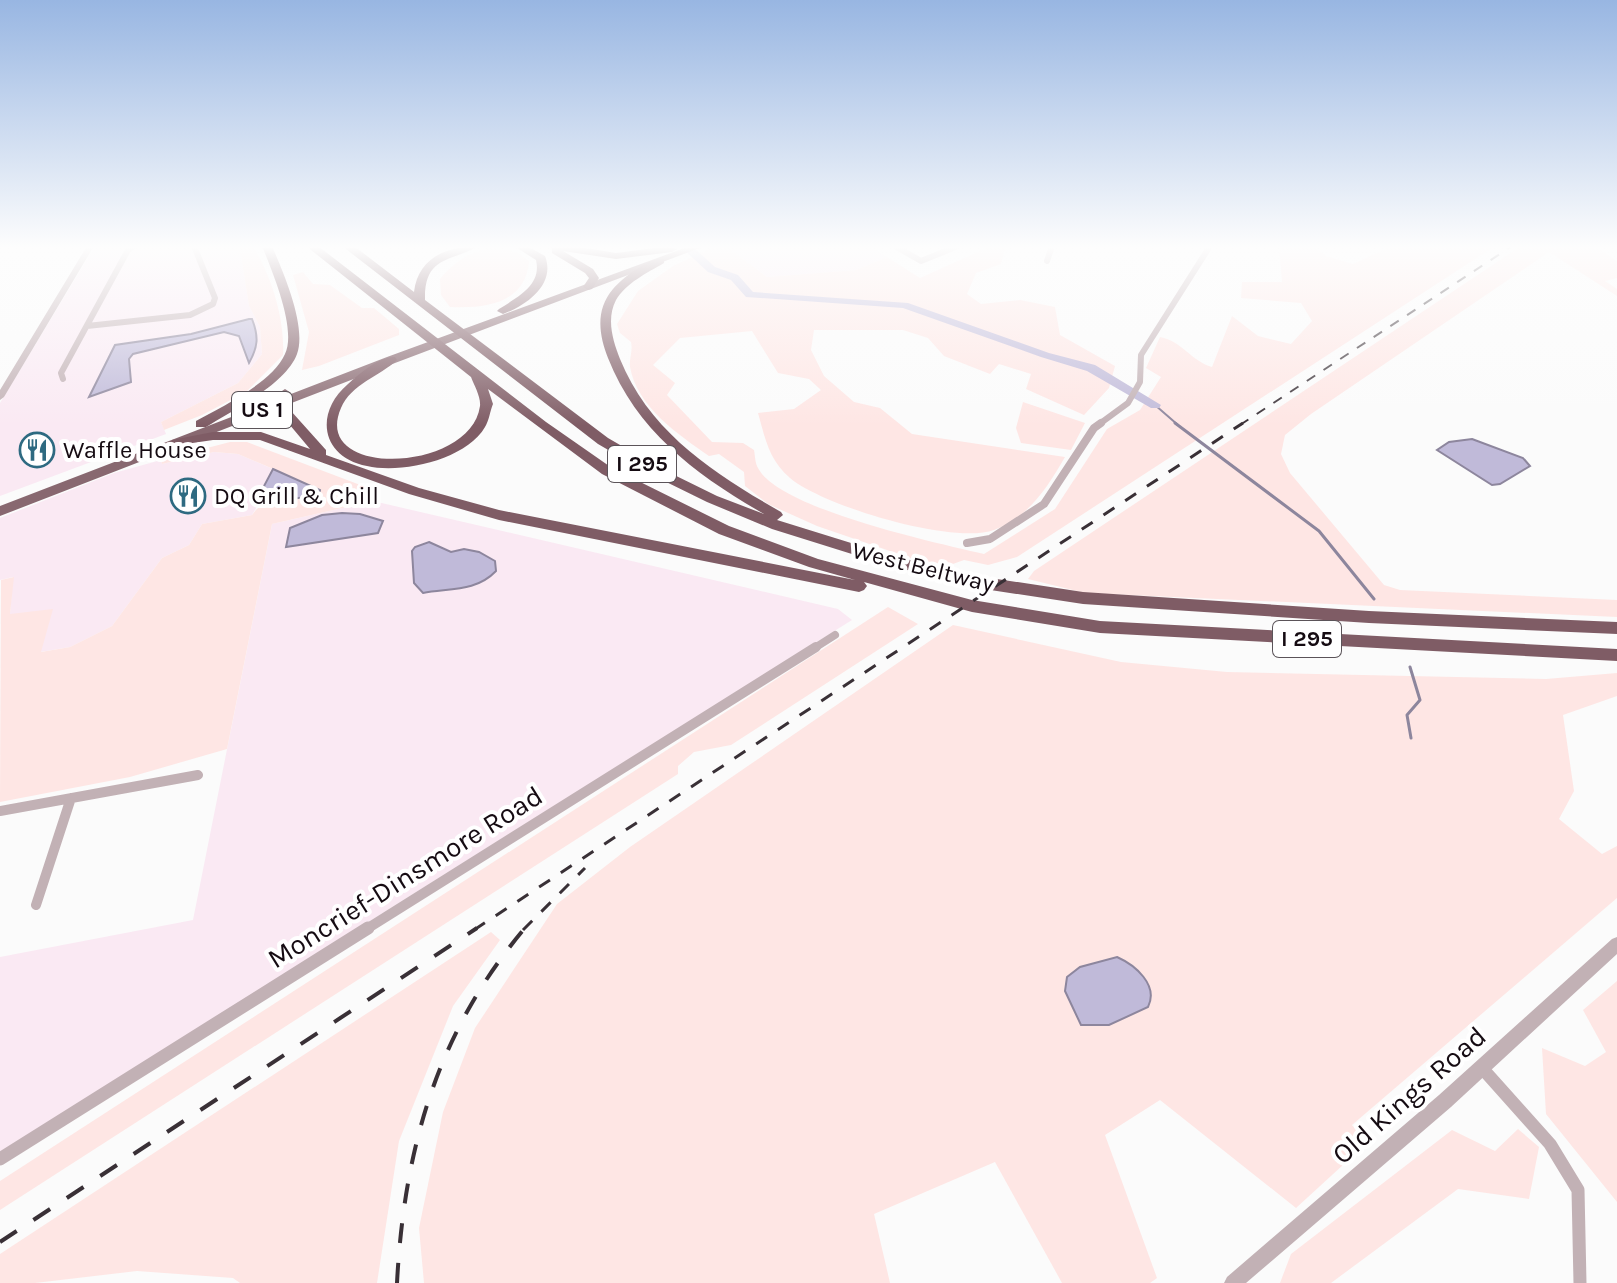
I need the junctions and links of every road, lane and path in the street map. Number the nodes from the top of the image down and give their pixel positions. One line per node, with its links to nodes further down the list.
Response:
1 (55, 306): 17 (street)
2 (98, 306): 13 (street)
3 (209, 306): 13 (street)
4 (287, 306): 19 (highway)
5 (387, 306): 15 (highway, West Beltway / I 295)
6 (425, 306): 24 (highway, West Beltway / I 295)
7 (511, 306): 12 (highway)
8 (519, 306): 12 (highway, US 1)
9 (532, 306): 14 (highway, US 1)
10 (610, 306): 24 (highway)
11 (1172, 306): 25 (street)
12 (503, 311): 18 (highway, US 1)
13 (87, 326): 16 (street)
14 (391, 360): 15 (highway); 18 (highway, US 1)
15 (474, 373): 26 (highway, West Beltway / I 295)
16 (63, 379)
17 (0, 397)
18 (284, 397): 19 (highway, US 1); 20 (highway, US 1); 21 (highway)
19 (201, 424): 22 (highway, US 1)
20 (177, 443): 21 (highway); 23 (highway, US 1)
21 (330, 460): 26 (highway)
22 (0, 501)
23 (0, 511)
24 (835, 543): 27 (highway, West Beltway / I 295)
25 (967, 543)
26 (919, 595): 29 (highway, West Beltway / I 295)
27 (1617, 628)
28 (835, 635): 36 (street, Moncrief-Dinsmore Road)
29 (1617, 655)
30 (198, 775): 31 (street)
31 (71, 798): 32 (street); 33 (street)
32 (0, 811)
33 (36, 905)
34 (1617, 944): 35 (street, Old Kings Road)
35 (1482, 1068): 37 (street, Old Kings Road); 38 (street)
36 (0, 1159)
37 (1233, 1283)
38 (1580, 1283)

